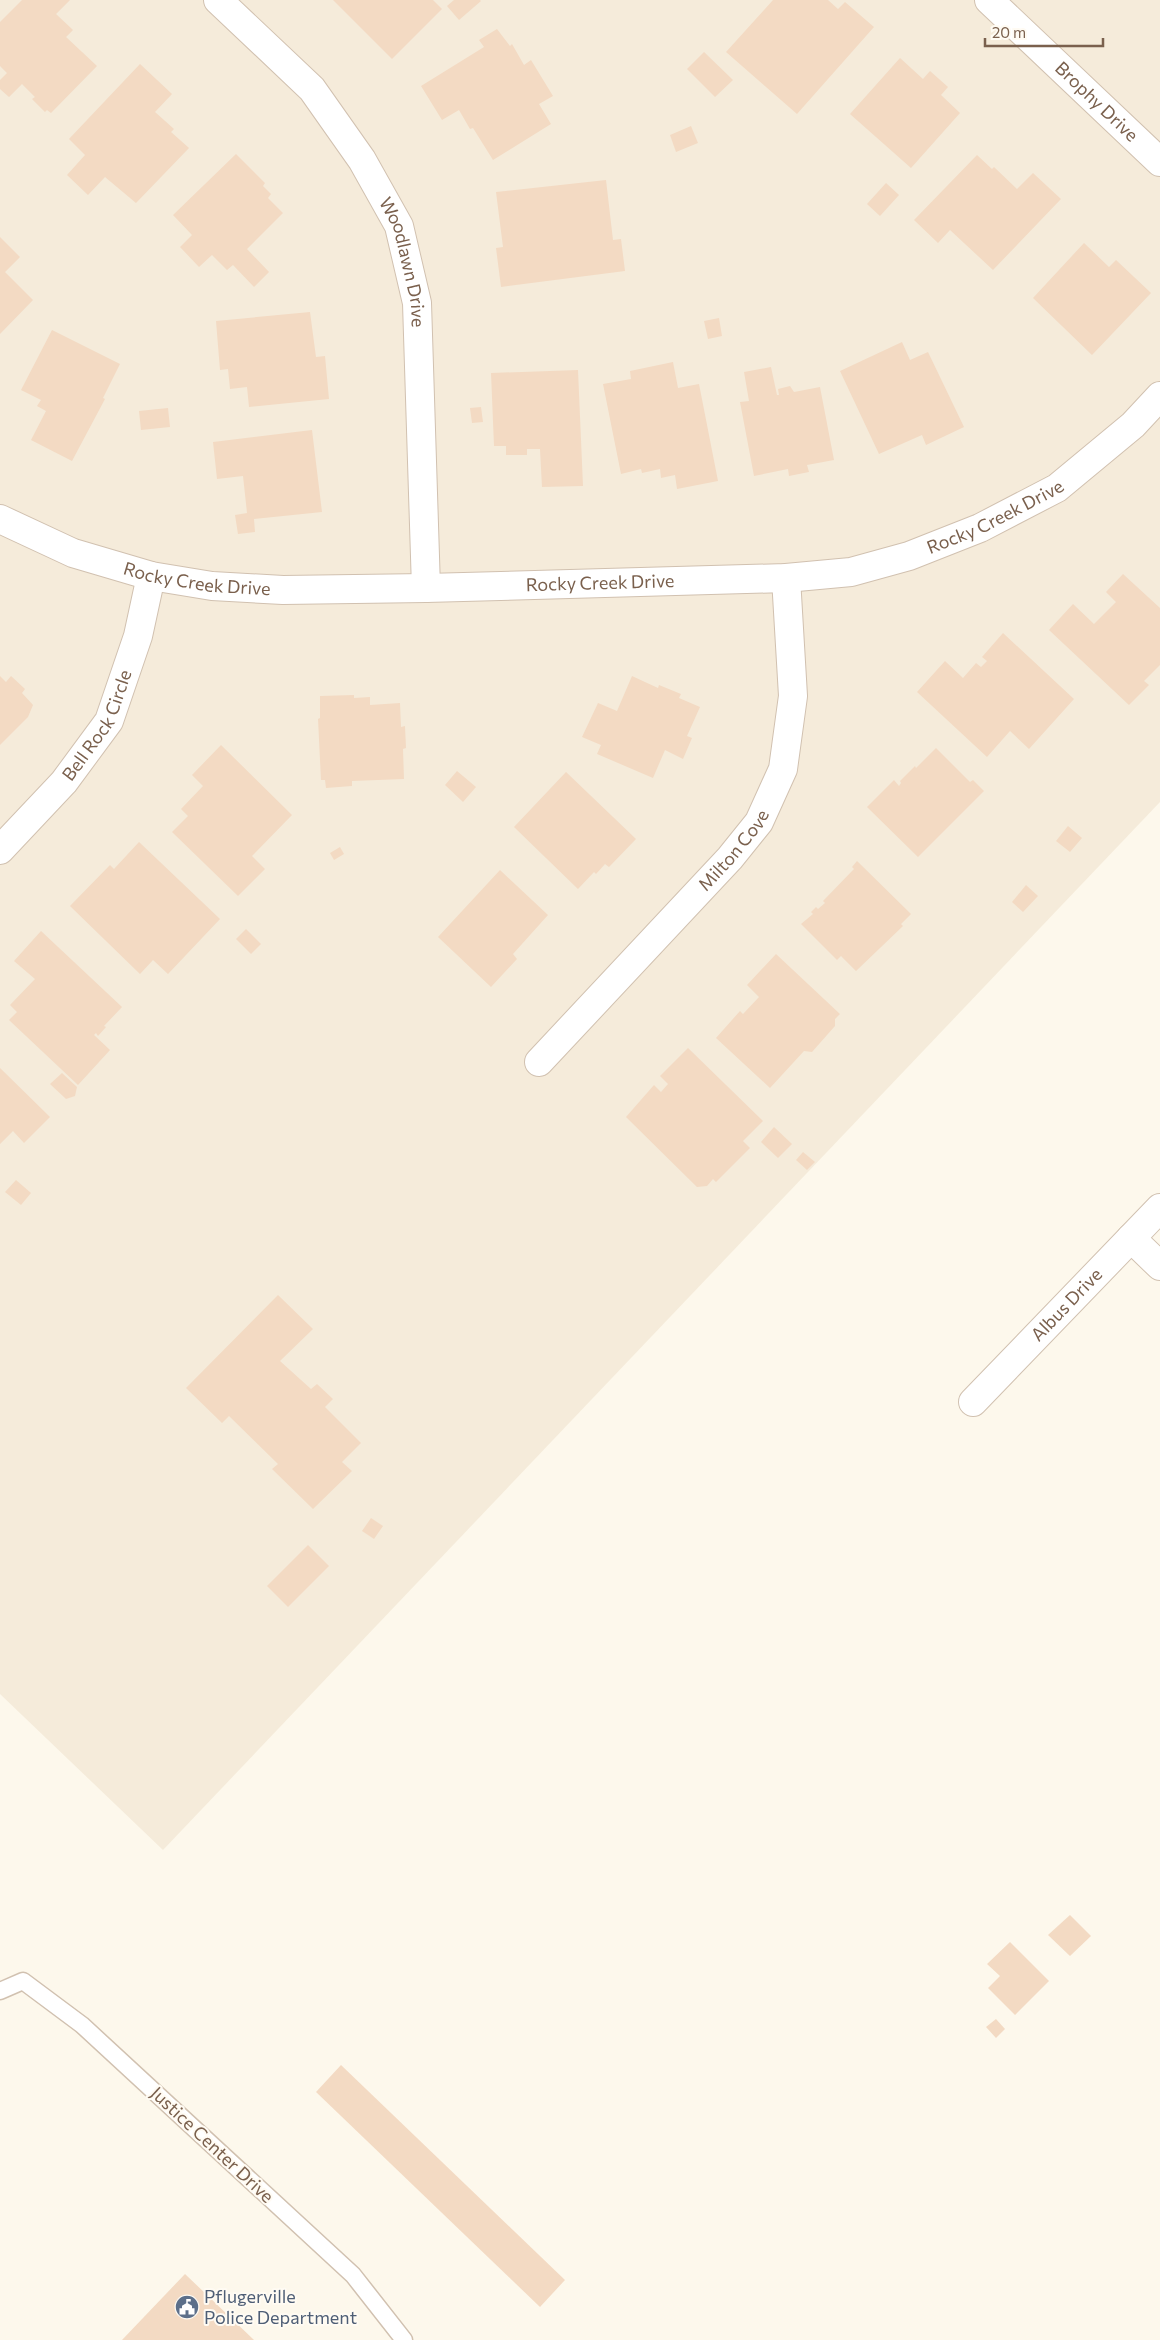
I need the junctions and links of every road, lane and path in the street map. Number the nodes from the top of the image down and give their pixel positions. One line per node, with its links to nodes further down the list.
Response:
1 (218, 0): 8 (street, Woodlawn Drive)
2 (989, 0): 3 (street, Brophy Drive)
3 (1160, 162)
4 (1160, 396): 7 (street, Rocky Creek Drive)
5 (0, 519): 6 (street, Rocky Creek Drive)
6 (151, 576): 8 (street, Rocky Creek Drive); 9 (street, Bell Rock Circle)
7 (786, 578): 8 (street, Rocky Creek Drive); 10 (street, Milton Cove)
8 (426, 588)
9 (0, 850)
10 (539, 1062)
11 (1160, 1208): 12 (street, Albus Drive)
12 (1131, 1238): 13 (street); 14 (street, Albus Drive)
13 (1160, 1266)
14 (973, 1402)
15 (0, 1991): 16 (lane, Justice Center Drive)
16 (404, 2340)

